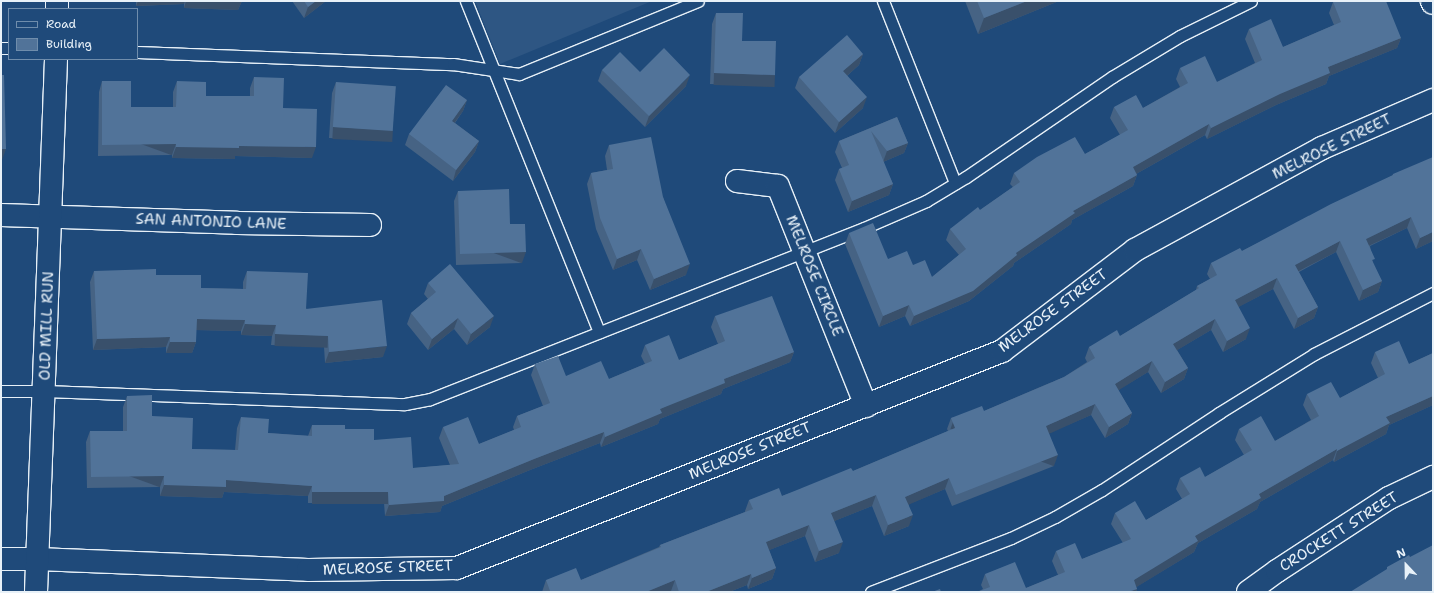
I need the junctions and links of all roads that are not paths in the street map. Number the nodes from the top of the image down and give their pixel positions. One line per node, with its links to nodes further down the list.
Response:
1 (466, 1): 7 (lane)
2 (698, 1): 7 (lane)
3 (883, 1): 10 (lane)
4 (1251, 1): 10 (lane)
5 (138, 52): 7 (lane)
6 (56, 60): 12 (street, OLD MILL RUN)
7 (494, 72): 16 (lane)
8 (1433, 100): 19 (street, MELROSE STREET)
9 (737, 181): 14 (street, MELROSE CIRCLE)
10 (955, 183): 14 (lane)
11 (1, 216): 12 (street, SAN ANTONIO LANE)
12 (51, 216): 13 (street, SAN ANTONIO LANE); 18 (street, OLD MILL RUN)
13 (370, 225)
14 (804, 250): 16 (lane); 19 (street, MELROSE CIRCLE)
15 (1433, 293): 24 (lane)
16 (599, 332): 18 (lane)
17 (1, 391): 18 (lane)
18 (44, 391): 21 (street, OLD MILL RUN)
19 (866, 406): 21 (street, MELROSE STREET)
20 (1433, 477): 25 (street, CROCKETT STREET)
21 (37, 558): 22 (street, MELROSE STREET); 23 (street, OLD MILL RUN)
22 (1, 559)
23 (36, 592)
24 (871, 592)
25 (1248, 592)

